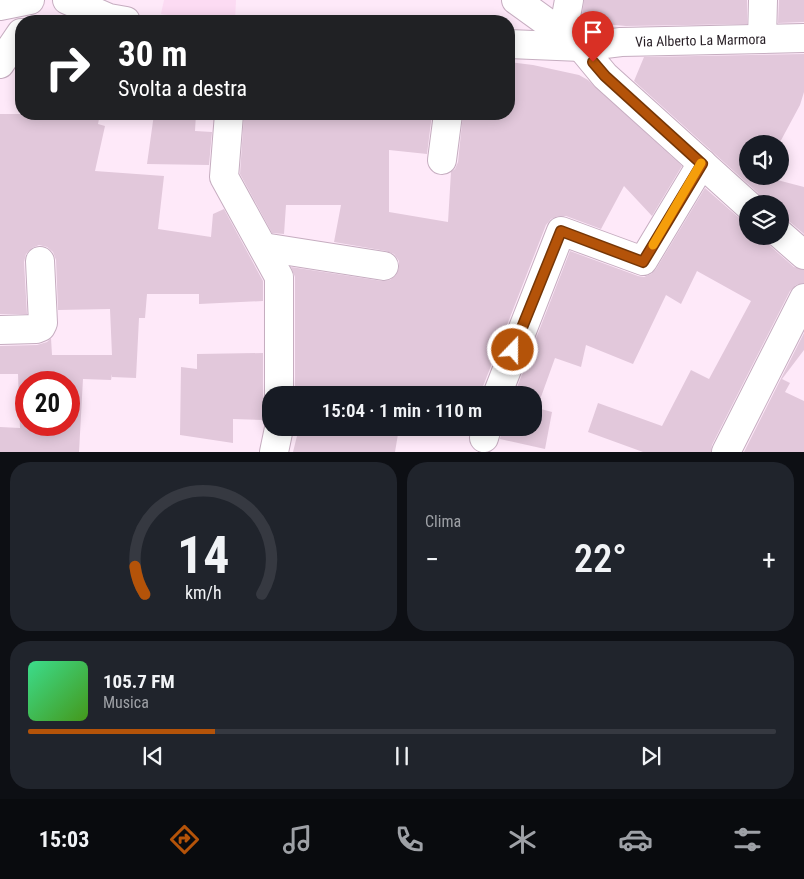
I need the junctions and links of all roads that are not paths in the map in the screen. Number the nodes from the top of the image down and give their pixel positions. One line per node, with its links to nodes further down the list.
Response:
1 (30, 0): 7 (street)
2 (51, 0): 9 (street)
3 (67, 0): 8 (street)
4 (516, 0): 10 (street); 13 (street)
5 (568, 0): 13 (street)
6 (763, 0): 12 (street)
7 (0, 6)
8 (121, 13)
9 (37, 15)
10 (515, 19)
11 (804, 38): 12 (street, Via Alberto La Marmora)
12 (762, 39): 15 (street, Via Alberto La Marmora)
13 (572, 40): 15 (street, Via Alberto La Marmora); 16 (street, Via Alberto La Marmora); 18 (street)
14 (15, 42): 17 (street)
15 (622, 42): 18 (street)
16 (515, 44)
17 (0, 64)
18 (605, 76): 22 (street)
19 (229, 120): 25 (street)
20 (447, 120): 21 (street)
21 (442, 160)
22 (702, 164): 23 (street); 32 (street)
23 (739, 196)
24 (789, 242): 26 (street)
25 (263, 247): 28 (street); 31 (street)
26 (804, 255)
27 (40, 261): 30 (street)
28 (384, 266)
29 (804, 298): 35 (street)
30 (0, 330)
31 (279, 386)
32 (501, 386)
33 (277, 436): 34 (street)
34 (274, 452)
35 (726, 452)

